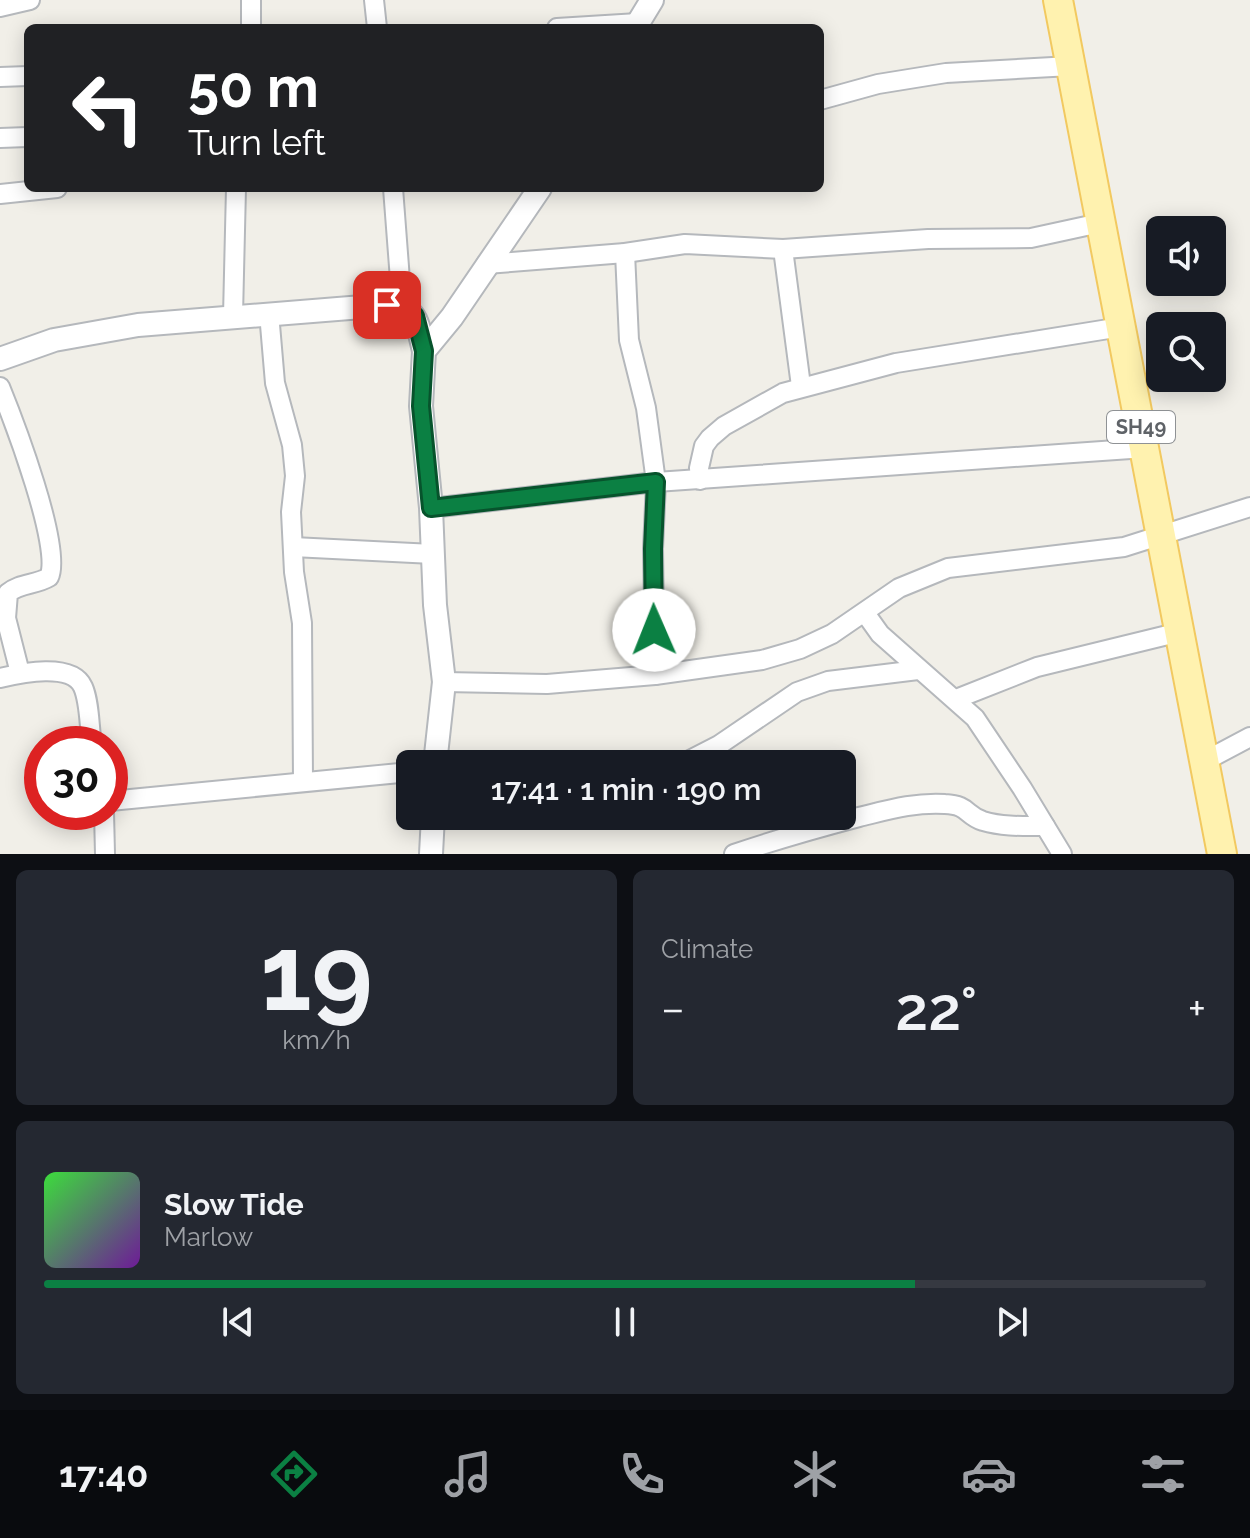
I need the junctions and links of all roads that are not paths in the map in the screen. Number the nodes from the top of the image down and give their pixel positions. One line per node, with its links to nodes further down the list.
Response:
1 (30, 0): 6 (street)
2 (251, 0): 7 (street)
3 (374, 0): 8 (street)
4 (652, 0): 9 (street)
5 (1058, 0): 10 (main road, SH49)
6 (0, 7)
7 (251, 24)
8 (377, 24)
9 (637, 24)
10 (1071, 66): 13 (street); 21 (main road, SH49)
11 (24, 76): 12 (street)
12 (0, 77)
13 (824, 99)
14 (24, 137): 15 (street)
15 (0, 138)
16 (24, 191): 20 (street)
17 (236, 192): 27 (street)
18 (393, 192): 25 (street)
19 (537, 192): 24 (street)
20 (0, 194)
21 (1100, 223): 22 (street); 28 (main road, SH49)
22 (783, 249): 23 (street); 31 (street)
23 (625, 253): 24 (street); 35 (street)
24 (486, 264): 29 (street)
25 (402, 306): 26 (street); 29 (street)
26 (269, 313): 27 (street); 39 (street)
27 (233, 316): 30 (street)
28 (1121, 327): 31 (street); 33 (main road, SH49)
29 (424, 351): 37 (street)
30 (0, 359)
31 (801, 386): 34 (street)
32 (0, 387): 44 (street)
33 (1145, 448): 34 (street); 38 (main road, SH49)
34 (700, 480): 35 (street)
35 (656, 482): 37 (street); 45 (street)
36 (1250, 507): 38 (street)
37 (431, 508): 40 (street)
38 (1161, 535): 41 (street); 42 (main road, SH49)
39 (293, 547): 40 (street); 55 (street)
40 (433, 554): 47 (street)
41 (865, 613): 43 (street); 45 (street)
42 (1180, 632): 48 (street); 53 (main road, SH49)
43 (918, 670): 48 (street); 52 (street)
44 (20, 673): 46 (street); 49 (street)
45 (655, 675): 47 (street)
46 (0, 678)
47 (444, 682): 51 (street)
48 (956, 699): 57 (street)
49 (89, 726)
50 (1250, 737): 53 (street)
51 (437, 750)
52 (709, 750)
53 (1203, 762): 64 (main road, SH49)
54 (396, 773): 55 (street)
55 (303, 782): 56 (street)
56 (128, 799)
57 (1045, 826): 62 (street); 63 (street)
58 (104, 830): 60 (street)
59 (432, 830): 61 (street)
60 (105, 854)
61 (431, 854)
62 (734, 854)
63 (1062, 854)
64 (1222, 854)

